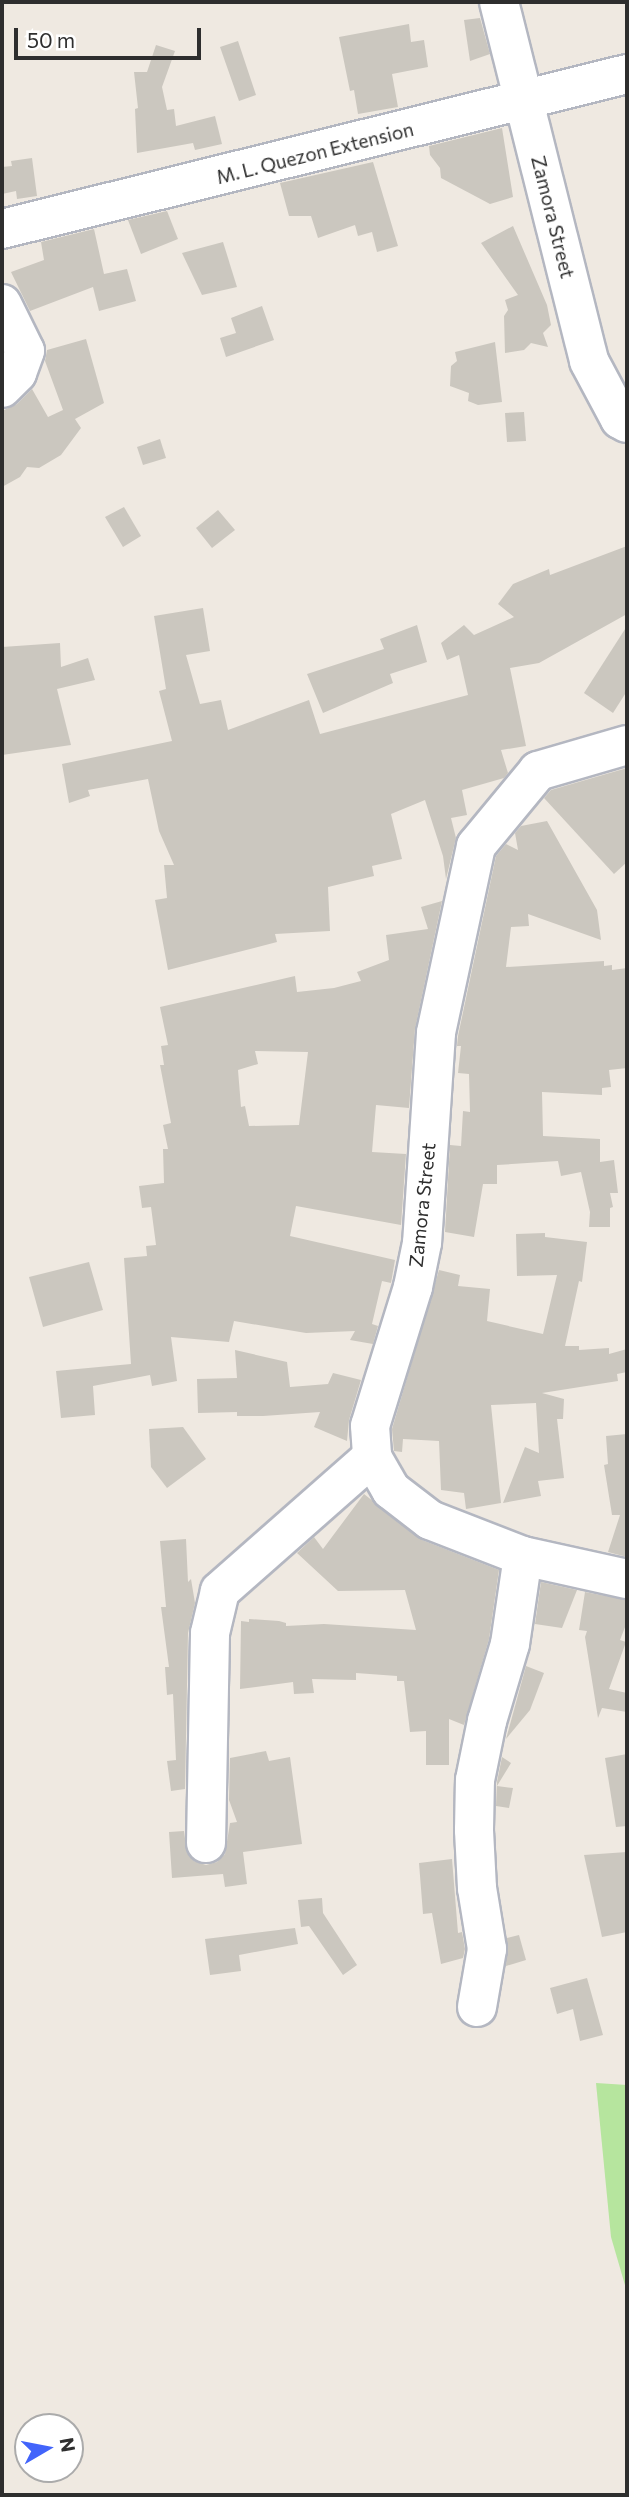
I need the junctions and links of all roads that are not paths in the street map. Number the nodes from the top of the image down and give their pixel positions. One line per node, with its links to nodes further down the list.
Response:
1 (499, 2): 3 (street, Zamora Street)
2 (627, 74): 3 (street, M. L. Quezon Extension)
3 (523, 102): 4 (street, M. L. Quezon Extension); 7 (street, Zamora Street)
4 (2, 229)
5 (2, 304): 6 (street)
6 (2, 388)
7 (627, 423)
8 (627, 745): 9 (street, Zamora Street)
9 (372, 1457): 10 (street, Zamora Street); 12 (street)
10 (523, 1556): 11 (street, Zamora Street); 13 (street)
11 (627, 1579)
12 (206, 1843)
13 (477, 2007)

